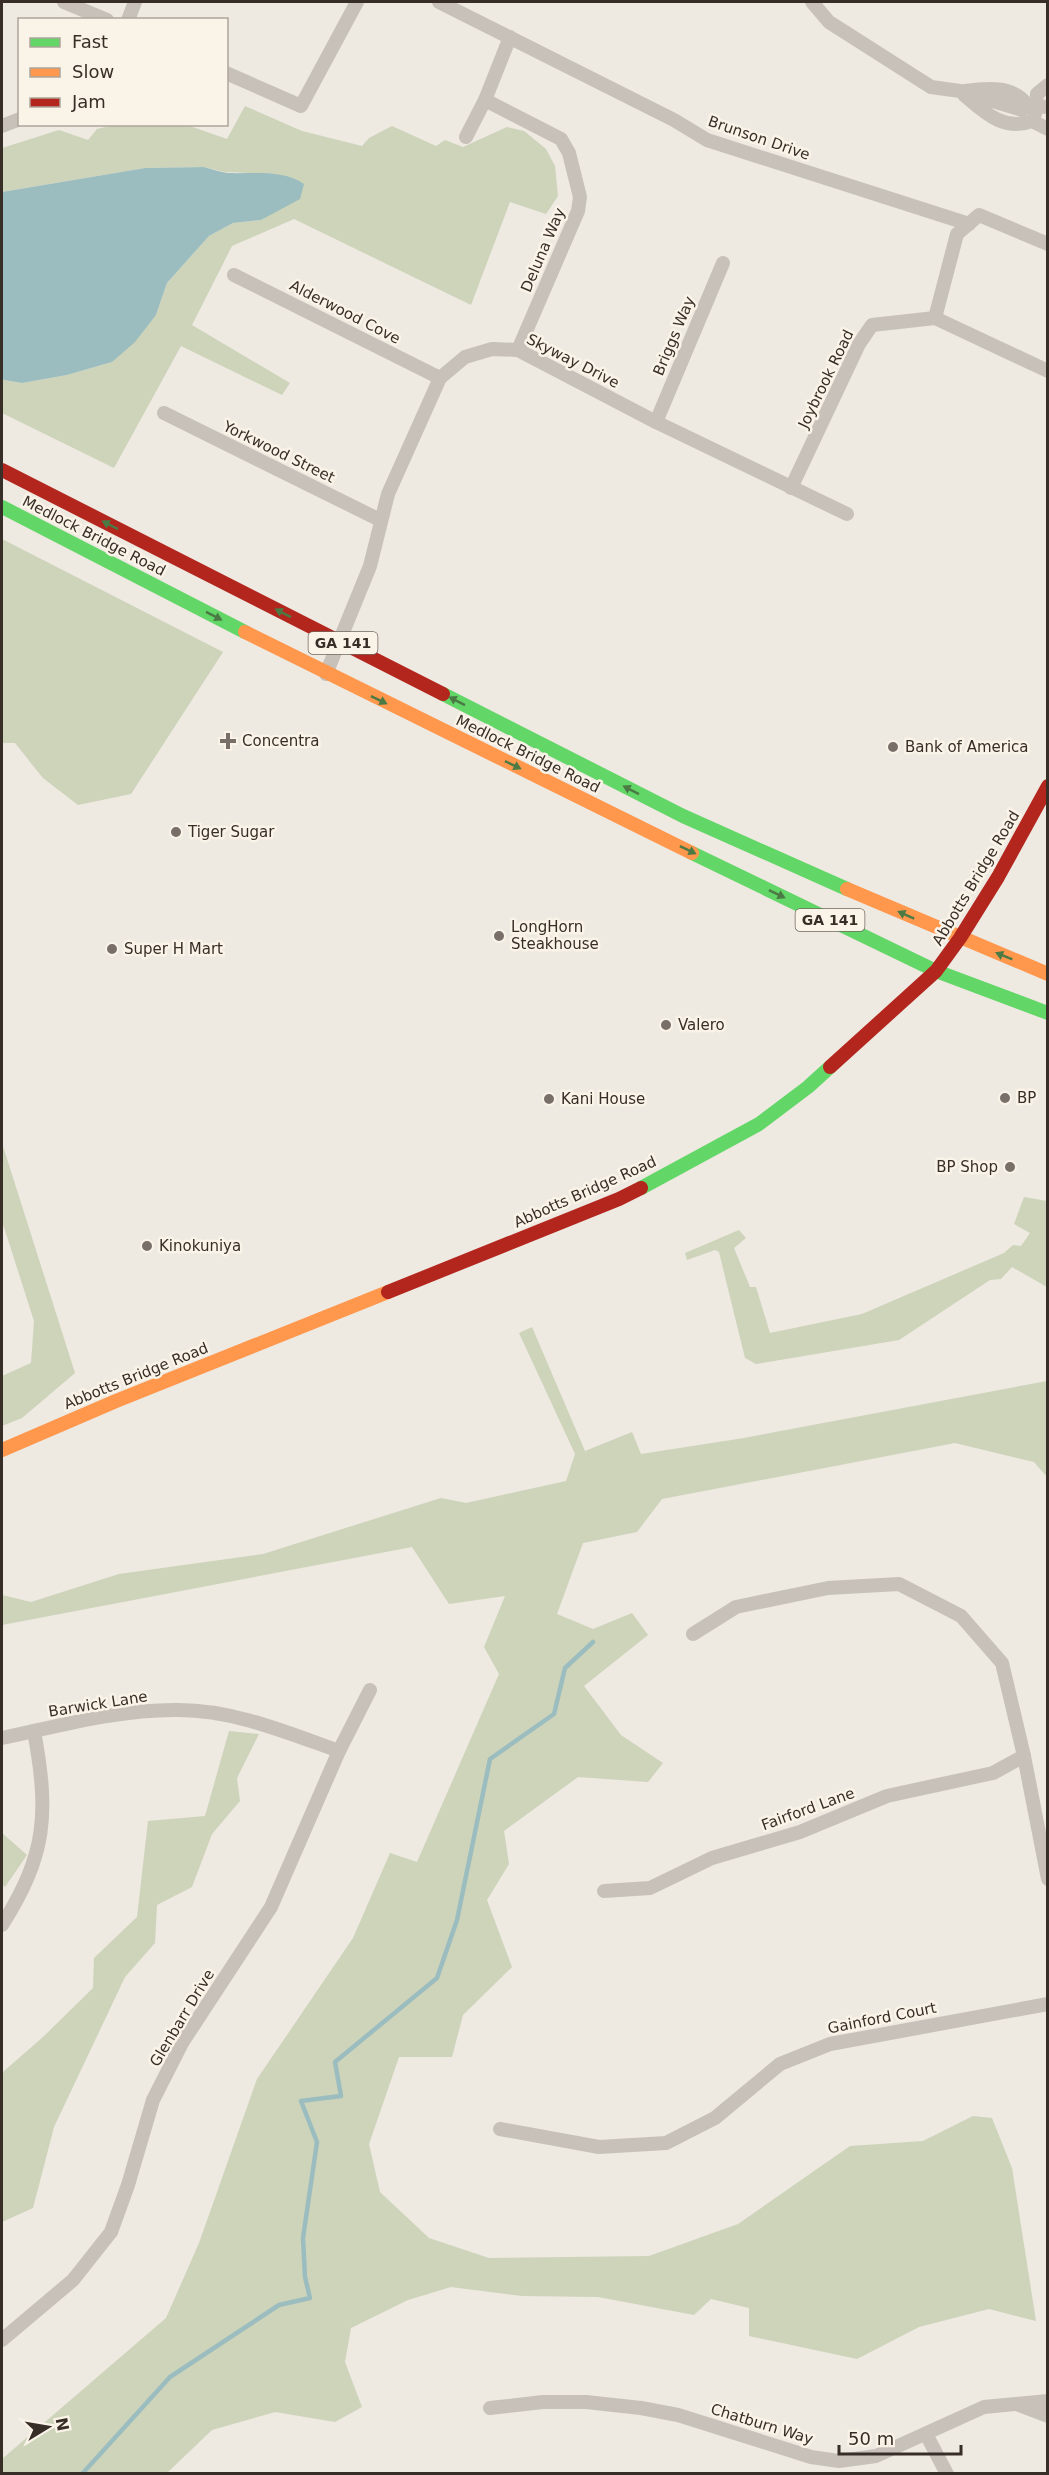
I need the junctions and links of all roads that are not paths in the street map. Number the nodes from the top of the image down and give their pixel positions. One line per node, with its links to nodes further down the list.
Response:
1 (135, 2): 7 (street)
2 (357, 2): 9 (street)
3 (439, 2): 8 (street, Brunson Drive)
4 (812, 2): 11 (street)
5 (70, 4): 6 (street)
6 (102, 18)
7 (129, 18)
8 (510, 38): 12 (street); 19 (street, Brunson Drive)
9 (228, 74)
10 (1047, 85): 13 (street)
11 (960, 92): 13 (street); 15 (street)
12 (485, 100): 18 (street); 24 (street, Deluna Way)
13 (1038, 106): 15 (street)
14 (18, 120): 16 (street)
15 (1032, 121): 17 (street)
16 (2, 126)
17 (1047, 129)
18 (466, 137)
19 (969, 224): 20 (street, Brunson Drive); 23 (street)
20 (1047, 244)
21 (723, 262): 28 (street, Briggs Way)
22 (234, 275): 26 (street, Alderwood Cove)
23 (935, 318): 25 (street); 30 (street, Joybrook Road)
24 (518, 350): 26 (street, Skyway Drive); 28 (street, Skyway Drive)
25 (1047, 371)
26 (440, 378): 33 (street, Skyway Drive)
27 (164, 413): 33 (street, Yorkwood Street)
28 (656, 422): 30 (street, Skyway Drive)
29 (2, 470): 34 (main road, Medlock Bridge Road / GA 141, one-way to 29)
30 (792, 488): 32 (street, Skyway Drive)
31 (2, 507): 35 (main road, Medlock Bridge Road / GA 141, one-way to 35)
32 (848, 514)
33 (380, 520): 34 (street, Skyway Drive)
34 (340, 641): 35 (street, Skyway Drive); 37 (main road, Medlock Bridge Road / GA 141, one-way to 34)
35 (326, 674): 38 (main road, Medlock Bridge Road / GA 141, one-way to 38)
36 (1047, 786): 37 (main road, Abbotts Bridge Road)
37 (960, 938): 38 (main road, Abbotts Bridge Road); 39 (main road, Medlock Bridge Road / GA 141, one-way to 37)
38 (936, 971): 40 (main road, Medlock Bridge Road / GA 141); 41 (main road, Abbotts Bridge Road)
39 (1047, 974)
40 (1047, 1013)
41 (2, 1450)
42 (693, 1634): 47 (street)
43 (370, 1690): 46 (street, Glenbarr Drive)
44 (34, 1731): 45 (street, Barwick Lane); 46 (street, Barwick Lane); 50 (street)
45 (2, 1738)
46 (339, 1751): 53 (street, Glenbarr Drive)
47 (1024, 1756): 48 (street); 49 (street, Fairford Lane)
48 (1047, 1879)
49 (604, 1891)
50 (2, 1925)
51 (1047, 2004): 52 (street, Gainford Court)
52 (500, 2129)
53 (2, 2340)
54 (1047, 2400): 55 (street, Chatburn Way)
55 (1017, 2404): 57 (street, Chatburn Way); 58 (street, Chatburn Way)
56 (489, 2408): 58 (street, Chatburn Way)
57 (1047, 2416)
58 (926, 2434): 59 (street)
59 (947, 2474)

